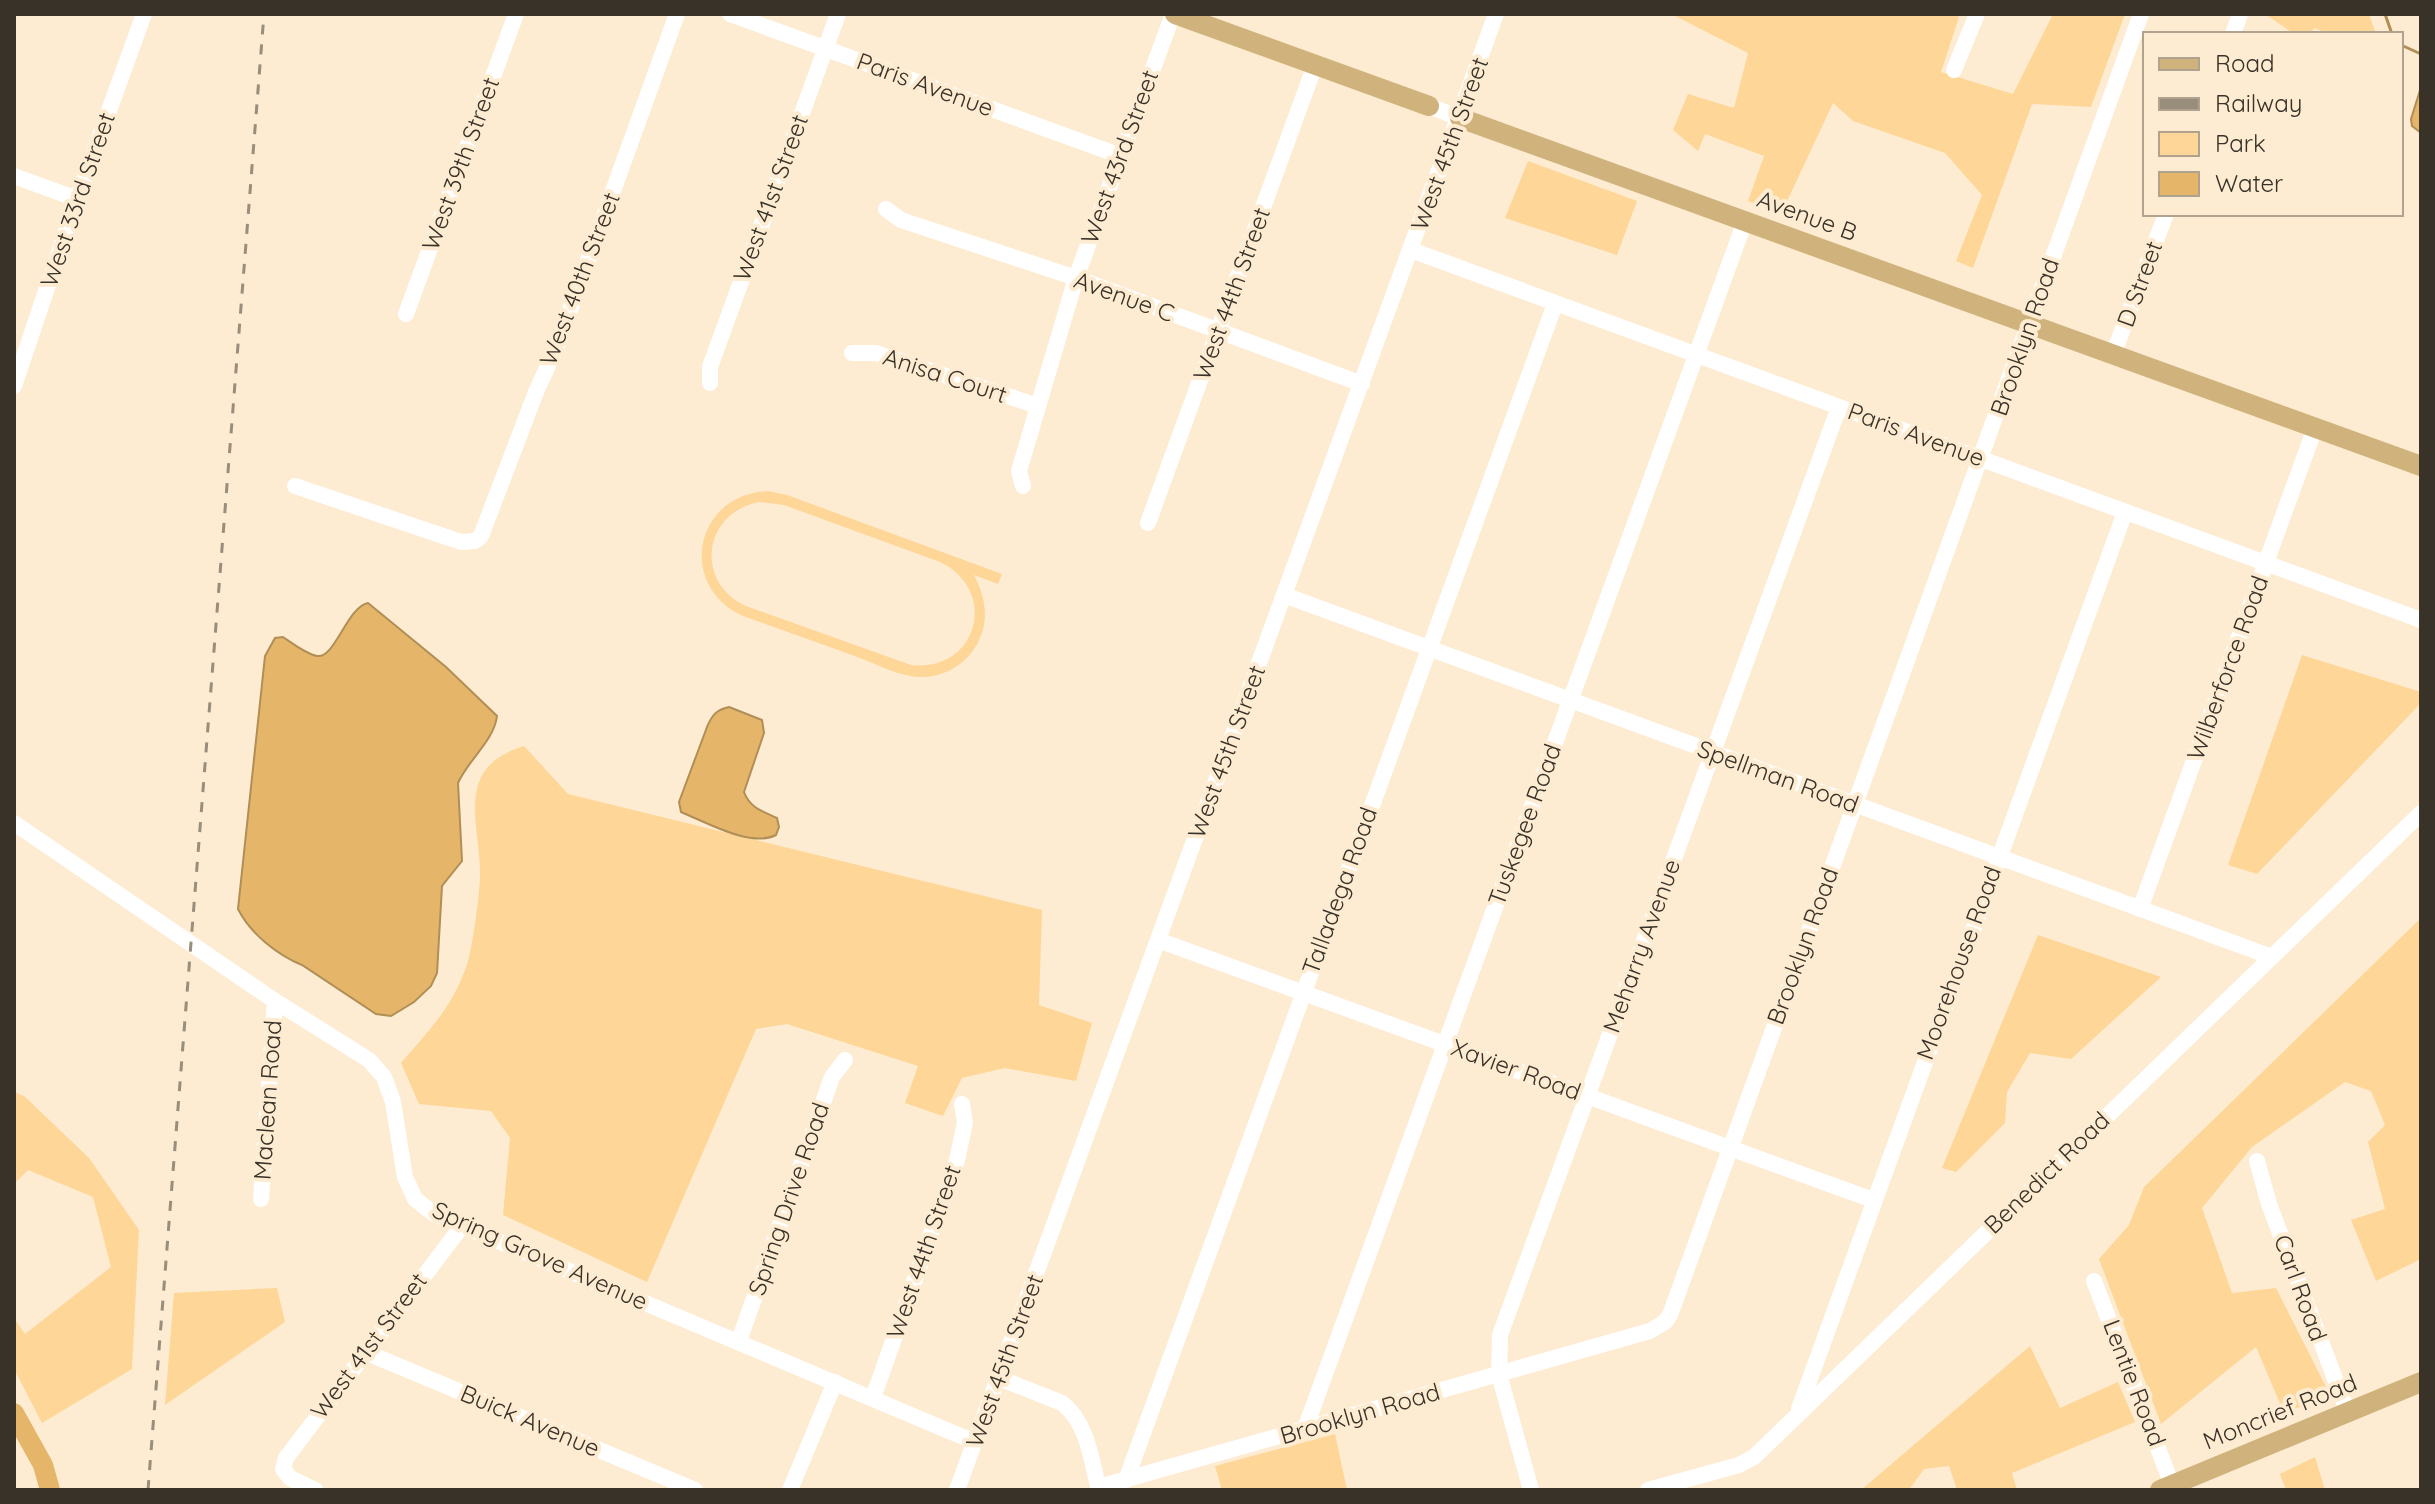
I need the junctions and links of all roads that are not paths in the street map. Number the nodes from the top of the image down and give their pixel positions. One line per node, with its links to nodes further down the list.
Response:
1 (144, 14): 17 (street, West 33rd Street)
2 (516, 14): 24 (street, West 39th Street)
3 (677, 14): 38 (street, West 40th Street)
4 (730, 14): 10 (street, Paris Avenue)
5 (838, 14): 10 (street, West 41st Street)
6 (1174, 14): 11 (main road, Avenue B); 15 (street, West 43rd Street)
7 (1496, 14): 14 (street, West 45th Street)
8 (1977, 14): 12 (street)
9 (2141, 14): 25 (street, Brooklyn Road)
10 (825, 49): 15 (street, Paris Avenue); 30 (street, West 41st Street)
11 (1315, 65): 13 (main road, Avenue B); 26 (street, West 44th Street)
12 (1954, 70)
13 (1429, 106): 14 (street, Avenue B)
14 (1460, 118): 20 (main road, Avenue B); 21 (street, West 45th Street)
15 (1121, 156): 22 (street, West 43rd Street)
16 (14, 176): 17 (street)
17 (77, 199): 32 (street, West 33rd Street)
18 (886, 209): 22 (street, Avenue C)
19 (2165, 216): 29 (street, D Street)
20 (1745, 221): 25 (main road, Avenue B); 28 (street, Tuskegee Road)
21 (1411, 250): 23 (street, Paris Avenue); 31 (street, West 45th Street)
22 (1076, 278): 26 (street, Avenue C); 33 (street, West 43rd Street)
23 (1555, 304): 28 (street, Paris Avenue); 45 (street, Talladega Road)
24 (406, 314)
25 (2029, 324): 29 (main road, Avenue B); 36 (street, Brooklyn Road)
26 (1219, 331): 31 (street, Avenue C); 41 (street, West 44th Street)
27 (852, 353): 33 (street, Anisa Court)
28 (1697, 355): 34 (street, Paris Avenue); 46 (street, Tuskegee Road)
29 (2113, 355): 35 (main road, Avenue B)
30 (710, 383)
31 (1362, 384): 43 (street, West 45th Street)
32 (14, 386)
33 (1038, 406): 39 (street, West 43rd Street)
34 (1839, 407): 36 (street, Paris Avenue); 47 (street, Meharry Avenue)
35 (2315, 428): 37 (main road, Avenue B); 42 (street, Wilberforce Road)
36 (1981, 459): 40 (street, Paris Avenue); 48 (street, Brooklyn Road)
37 (2421, 466)
38 (295, 486)
39 (1023, 486)
40 (2125, 512): 42 (street, Paris Avenue); 51 (street, Moorehouse Road)
41 (1148, 523)
42 (2267, 563): 44 (street, Paris Avenue); 52 (street, Wilberforce Road)
43 (1284, 595): 45 (street, Spellman Road); 53 (street, West 45th Street)
44 (2421, 620)
45 (1428, 649): 46 (street, Spellman Road); 55 (street, Talladega Road)
46 (1571, 700): 47 (street, Spellman Road); 57 (street, Tuskegee Road)
47 (1713, 753): 48 (street, Spellman Road); 59 (street, Meharry Avenue)
48 (1855, 804): 51 (street, Spellman Road); 61 (street, Brooklyn Road)
49 (2421, 813): 54 (street, Benedict Road)
50 (14, 823): 56 (street, Spring Grove Avenue)
51 (1998, 856): 52 (street, Spellman Road); 64 (street, Moorehouse Road)
52 (2140, 909): 54 (street, Spellman Road)
53 (1158, 940): 55 (street, Xavier Road); 70 (street, West 45th Street)
54 (2272, 957): 75 (street, Benedict Road)
55 (1303, 992): 57 (street, Xavier Road); 78 (street, Talladega Road)
56 (275, 1001): 63 (street, Maclean Road); 65 (street, Spring Grove Avenue)
57 (1445, 1044): 59 (street, Xavier Road); 76 (street, Tuskegee Road)
58 (845, 1060): 67 (street, Spring Drive Road)
59 (1588, 1096): 61 (street, Xavier Road); 69 (street, Meharry Avenue)
60 (962, 1104): 73 (street, West 44th Street)
61 (1730, 1149): 64 (street, Xavier Road); 69 (street, Brooklyn Road)
62 (2257, 1161): 74 (street, Carl Road)
63 (261, 1199)
64 (1873, 1200): 75 (street, Moorehouse Road)
65 (462, 1226): 67 (street, Spring Grove Avenue); 68 (street, West 41st Street)
66 (2094, 1281): 79 (street, Lentie Road)
67 (739, 1341): 71 (street, Spring Grove Avenue)
68 (365, 1352): 81 (street, West 41st Street); 82 (street, Buick Avenue)
69 (1499, 1374): 76 (street, Brooklyn Road); 85 (street, Meharry Avenue)
70 (999, 1378): 77 (street, West 45th Street); 80 (street)
71 (835, 1382): 73 (street, Spring Grove Avenue); 83 (street)
72 (2421, 1382): 74 (main road, Moncrief Road)
73 (873, 1398): 77 (street, Spring Grove Avenue)
74 (2348, 1413): 79 (main road, Moncrief Road)
75 (1797, 1415): 86 (street, Benedict Road)
76 (1305, 1429): 78 (street, Brooklyn Road)
77 (975, 1442): 84 (street, West 45th Street)
78 (1126, 1480): 80 (street, Brooklyn Road)
79 (2166, 1488)
80 (1099, 1489)
81 (315, 1490)
82 (695, 1490)
83 (790, 1490)
84 (957, 1490)
85 (1531, 1490)
86 (1648, 1490)

